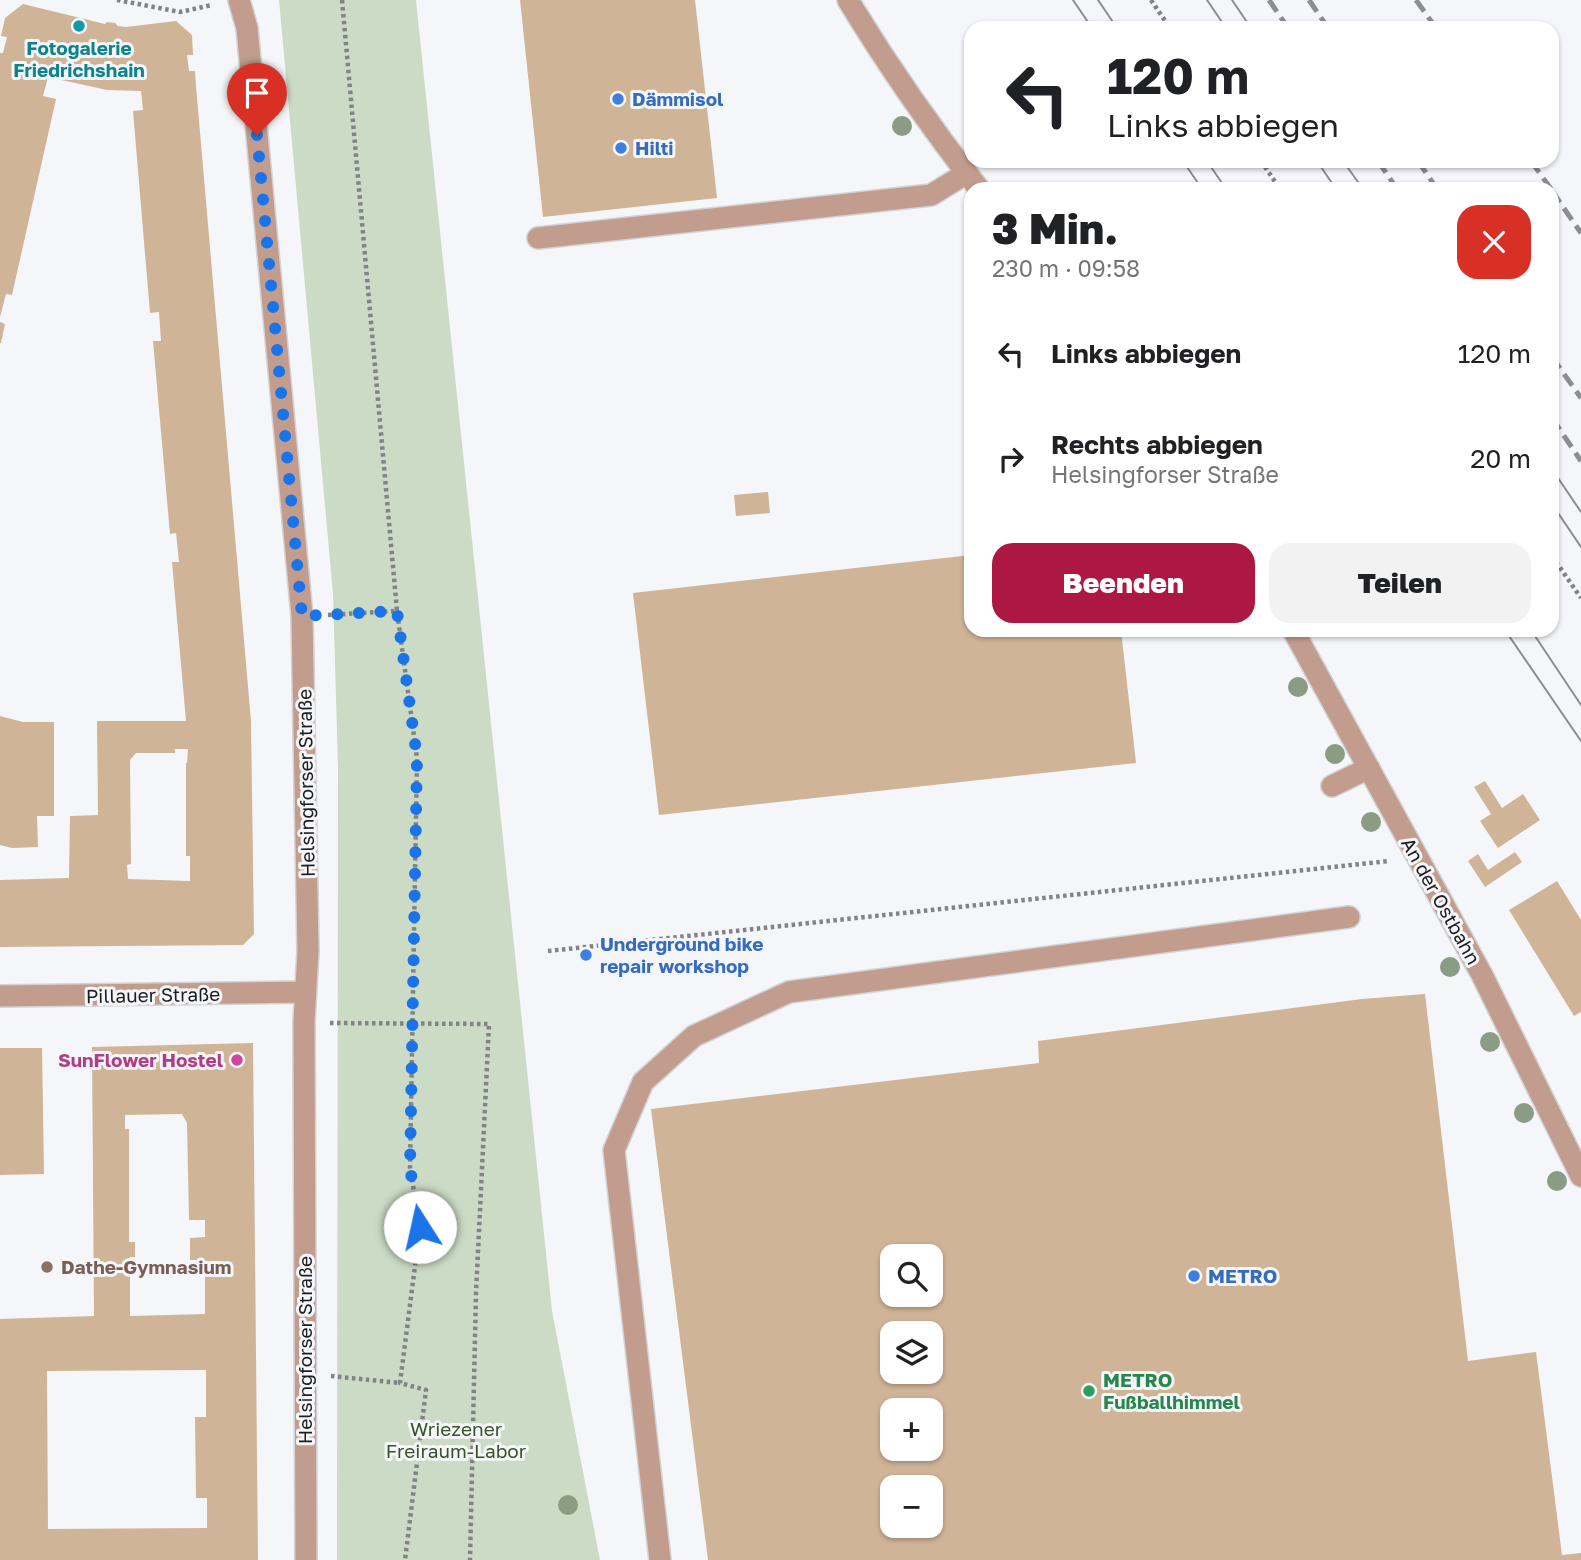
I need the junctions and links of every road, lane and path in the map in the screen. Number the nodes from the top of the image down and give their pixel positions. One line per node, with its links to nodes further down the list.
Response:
1 (117, 0): 5 (path)
2 (342, 0): 12 (path)
3 (848, 0): 7 (street)
4 (1151, 0): 6 (path)
5 (240, 4): 13 (street, Helsingforser Straße)
6 (1165, 21)
7 (973, 181)
8 (964, 184): 9 (street)
9 (538, 238)
10 (1559, 566): 11 (path)
11 (1581, 598)
12 (397, 611): 13 (path); 23 (path)
13 (302, 616): 20 (street, Helsingforser Straße)
14 (1297, 637): 15 (street, An der Ostbahn)
15 (1369, 768): 16 (street); 17 (street, An der Ostbahn)
16 (1332, 786)
17 (1417, 858): 19 (path); 24 (street, An der Ostbahn)
18 (1349, 917): 30 (street)
19 (548, 951)
20 (305, 992): 21 (street, Pillauer Straße); 22 (street, Helsingforser Straße)
21 (0, 996)
22 (304, 1022): 23 (path); 27 (street, Helsingforser Straße)
23 (413, 1023): 26 (path); 29 (path)
24 (1581, 1176)
25 (341, 1377): 26 (path)
26 (400, 1383): 28 (path)
27 (306, 1560)
28 (405, 1560)
29 (470, 1560)
30 (660, 1560)

